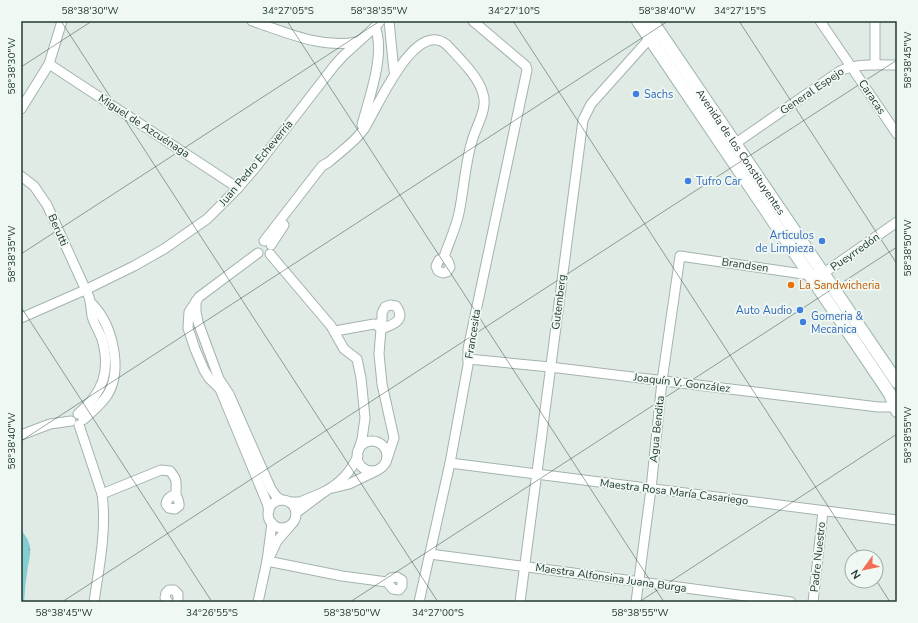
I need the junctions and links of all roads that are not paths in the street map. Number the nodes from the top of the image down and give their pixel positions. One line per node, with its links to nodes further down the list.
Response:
1 (62, 21): 12 (street)
2 (252, 21): 11 (street)
3 (390, 21): 16 (street)
4 (472, 21): 35 (street, Francesita)
5 (638, 21): 10 (main road, Avenida de los Constituyentes)
6 (652, 21): 10 (main road, Avenida de los Constituyentes)
7 (820, 21): 15 (street, Caracas)
8 (875, 21): 13 (street)
9 (377, 24): 11 (street, Juan Pedro Echeverría); 17 (street)
10 (655, 35): 22 (main road, Avenida de los Constituyentes); 31 (main road, Avenida de los Constituyentes); 36 (street, Gutemberg)
11 (358, 42): 24 (street, Juan Pedro Echeverría)
12 (49, 64): 19 (street); 24 (street, Miguel de Azcuénaga)
13 (875, 65): 14 (street, General Espejo); 15 (street, General Espejo)
14 (897, 65)
15 (851, 66): 21 (street, Caracas); 22 (street, General Espejo)
16 (395, 72): 17 (street); 18 (street); 29 (street)
17 (375, 75): 18 (street); 20 (street)
18 (390, 84): 20 (street)
19 (21, 109)
20 (360, 134): 26 (street)
21 (897, 134)
22 (736, 143): 30 (main road, Avenida de los Constituyentes)
23 (21, 176): 32 (street, Berutti)
24 (238, 188): 32 (street, Juan Pedro Echeverría)
25 (897, 222): 30 (street, Pueyrredón)
26 (268, 247): 27 (street); 27 (street); 34 (street)
27 (258, 254): 39 (street)
28 (680, 256): 31 (street, Brandsen); 37 (street, Agua Bendita)
29 (444, 257)
30 (824, 273): 31 (street, Pueyrredón); 38 (main road, Avenida de los Constituyentes)
31 (810, 275): 40 (main road, Avenida de los Constituyentes)
32 (85, 290): 33 (street, Juan Pedro Echeverría); 41 (street, Berutti)
33 (21, 318)
34 (335, 331): 43 (street); 44 (street)
35 (468, 360): 36 (street, Joaquín V. González); 45 (street, Francesita)
36 (550, 367): 37 (street, Joaquín V. González); 47 (street, Gutemberg)
37 (662, 381): 40 (street, Joaquín V. González); 48 (street, Agua Bendita)
38 (897, 382)
39 (220, 385): 52 (street); 53 (street)
40 (896, 409)
41 (78, 420): 42 (street); 50 (street)
42 (21, 435)
43 (358, 454): 44 (street); 46 (street); 49 (street)
44 (386, 462): 46 (street)
45 (450, 463): 47 (street, Maestra Rosa María Casariego); 59 (street, Francesita)
46 (376, 471): 49 (street)
47 (536, 474): 48 (street, Maestra Rosa María Casariego); 61 (street, Gutemberg)
48 (650, 489): 54 (street, Maestra Rosa María Casariego); 63 (street, Agua Bendita)
49 (328, 490): 52 (street); 55 (street)
50 (102, 494): 51 (street); 64 (street)
51 (176, 494)
52 (285, 501): 53 (street); 55 (street)
53 (269, 511): 57 (street)
54 (823, 511): 56 (street, Maestra Rosa María Casariego); 72 (street, Padre Nuestro)
55 (296, 513): 58 (street)
56 (897, 520)
57 (272, 523): 58 (street); 60 (street)
58 (291, 525): 60 (street)
59 (430, 554): 61 (street, Maestra Alfonsina Juana Burga); 68 (street, Francesita)
60 (267, 561): 62 (street); 67 (street)
61 (524, 566): 63 (street, Maestra Alfonsina Juana Burga); 69 (street, Gutemberg)
62 (387, 582)
63 (639, 582): 70 (street, Agua Bendita); 71 (street, Maestra Alfonsina Juana Burga)
64 (94, 602)
65 (168, 602): 66 (street)
66 (178, 602)
67 (258, 602)
68 (419, 602)
69 (520, 602)
70 (636, 602)
71 (791, 602)
72 (813, 602)

